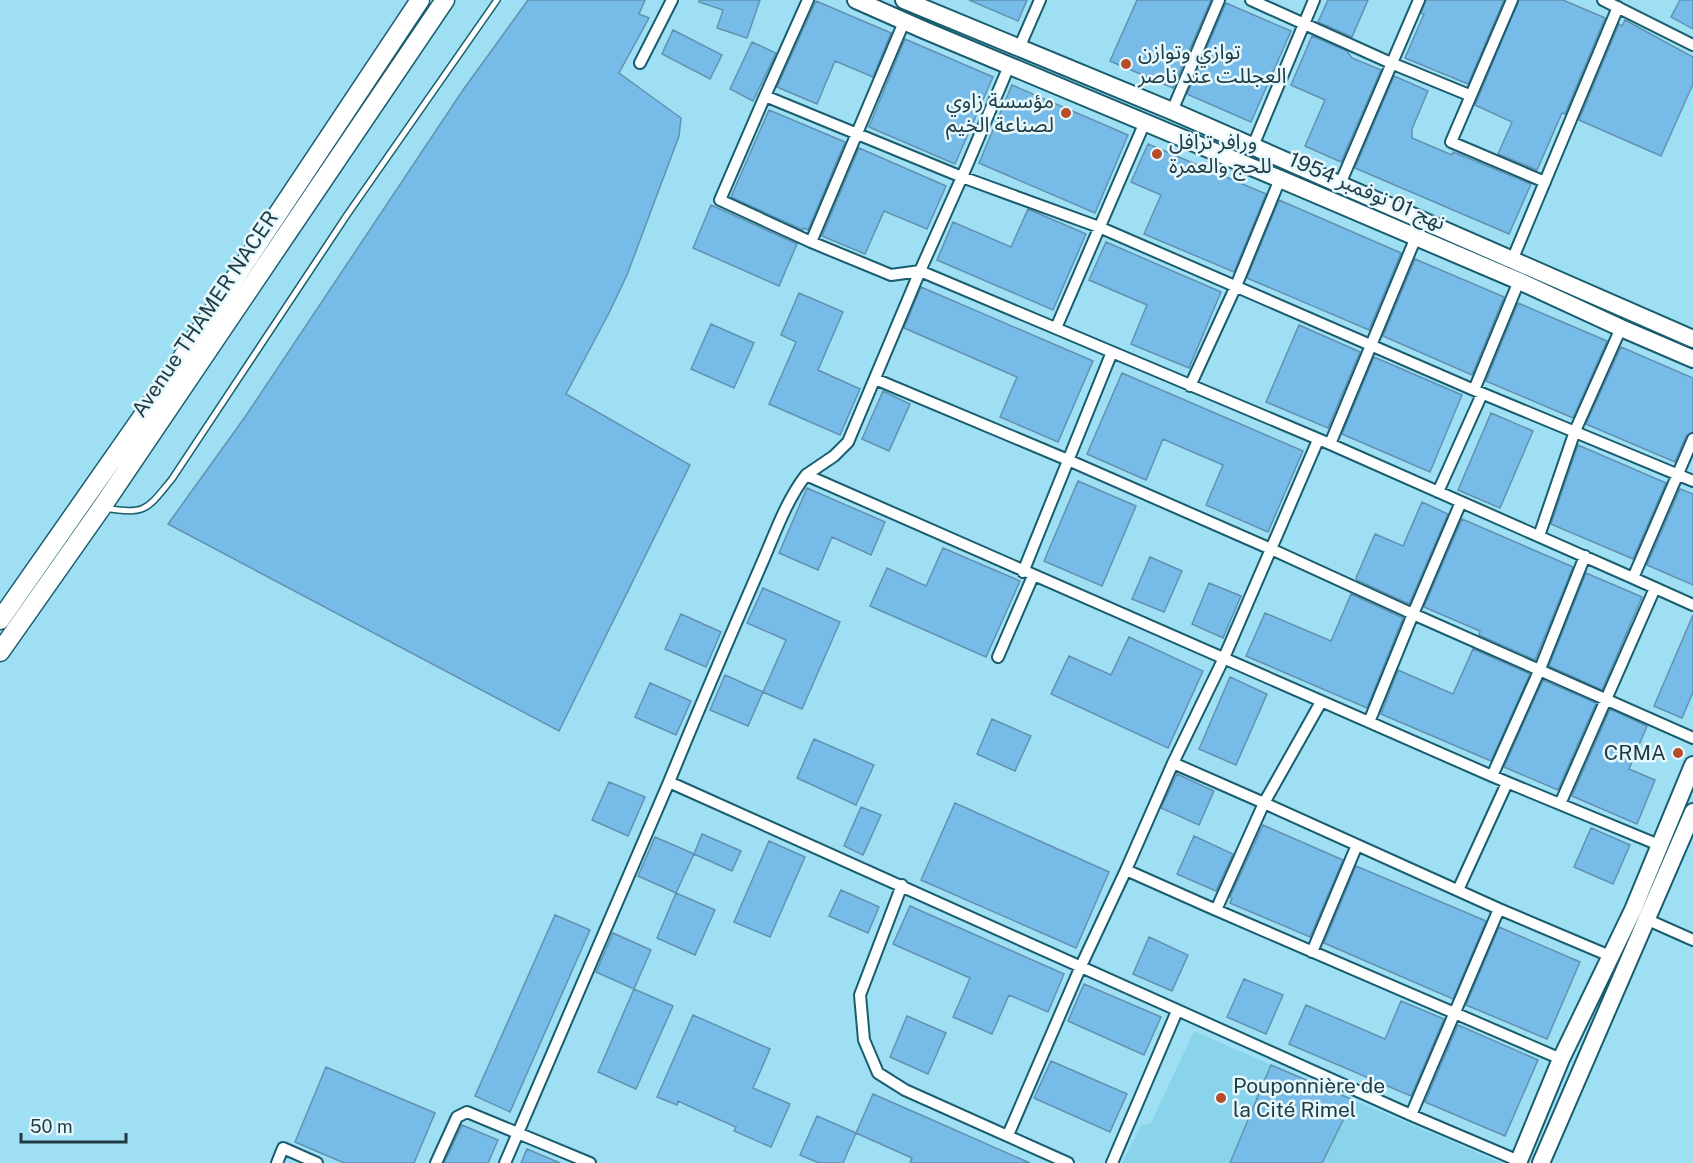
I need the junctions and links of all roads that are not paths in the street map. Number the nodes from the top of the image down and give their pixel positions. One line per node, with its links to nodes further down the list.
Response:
1 (420, 0): 71 (highway, Avenue THAMER NACER)
2 (445, 0): 62 (highway, Avenue THAMER NACER)
3 (497, 0): 62 (lane)
4 (672, 0): 21 (street)
5 (808, 0): 25 (street)
6 (856, 0): 17 (main road, نهج 01 نوفمبر 1954)
7 (904, 0): 15 (main road, نهج 01 نوفمبر 1954)
8 (1040, 0): 20 (street)
9 (1219, 0): 26 (street)
10 (1251, 0): 18 (street)
11 (1314, 0): 18 (street)
12 (1419, 0): 22 (street)
13 (1512, 0): 24 (street)
14 (1603, 0): 16 (street)
15 (925, 4): 20 (main road, نهج 01 نوفمبر 1954)
16 (1618, 7): 19 (street); 32 (street)
17 (904, 22): 23 (main road, نهج 01 نوفمبر 1954); 28 (street)
18 (1304, 24): 22 (street); 29 (street)
19 (1693, 45)
20 (1019, 48): 26 (main road, نهج 01 نوفمبر 1954)
21 (640, 63)
22 (1391, 63): 24 (street); 33 (street)
23 (1009, 66): 27 (main road, نهج 01 نوفمبر 1954); 30 (street)
24 (1469, 95): 32 (street)
25 (765, 96): 28 (street); 36 (street)
26 (1172, 111): 29 (main road, نهج 01 نوفمبر 1954)
27 (1145, 122): 31 (main road, نهج 01 نوفمبر 1954); 34 (street)
28 (855, 134): 30 (street); 36 (street)
29 (1253, 146): 33 (main road, نهج 01 نوفمبر 1954)
30 (962, 177): 34 (street); 38 (street)
31 (1280, 179): 35 (main road, نهج 01 نوفمبر 1954); 41 (street)
32 (1545, 182): 37 (street)
33 (1340, 184): 37 (main road, نهج 01 نوفمبر 1954)
34 (1099, 227): 41 (street); 43 (street)
35 (1416, 237): 39 (main road, نهج 01 نوفمبر 1954); 46 (street)
36 (811, 242): 38 (street)
37 (1513, 258): 40 (main road, نهج 01 نوفمبر 1954)
38 (920, 271): 43 (street); 49 (street)
39 (1519, 281): 42 (main road, نهج 01 نوفمبر 1954); 51 (street)
40 (1561, 281): 42 (main road); 45 (main road, نهج 01 نوفمبر 1954)
41 (1236, 286): 46 (street); 50 (street)
42 (1556, 298): 44 (main road, نهج 01 نوفمبر 1954)
43 (1056, 328): 47 (street)
44 (1620, 328): 48 (main road, نهج 01 نوفمبر 1954); 52 (street)
45 (1693, 339)
46 (1370, 345): 51 (street); 55 (street)
47 (1112, 352): 50 (street); 56 (street)
48 (1693, 359)
49 (875, 379): 56 (street); 57 (street)
50 (1190, 386): 54 (street)
51 (1478, 392): 52 (street); 60 (street)
52 (1575, 431): 58 (street); 63 (street)
53 (1693, 439): 58 (street)
54 (1318, 440): 55 (street); 64 (street)
55 (1330, 444): 60 (street)
56 (1068, 460): 64 (street); 66 (street)
57 (806, 475): 66 (street); 83 (street)
58 (1677, 475): 59 (street); 67 (street)
59 (1693, 481)
60 (1438, 492): 61 (street)
61 (1461, 502): 63 (street); 70 (street)
62 (102, 507): 72 (highway, Avenue THAMER NACER)
63 (1539, 536): 65 (street)
64 (1271, 549): 70 (street); 74 (street)
65 (1585, 556): 67 (street); 75 (street)
66 (1028, 574): 73 (street); 74 (street)
67 (1633, 578): 68 (street)
68 (1655, 588): 69 (street); 76 (street)
69 (1693, 605)
70 (1413, 614): 75 (street); 78 (street)
71 (0, 620)
72 (0, 652)
73 (998, 657)
74 (1223, 660): 77 (street); 80 (street)
75 (1540, 669): 76 (street); 82 (street)
76 (1607, 699): 79 (street); 86 (street)
77 (1321, 702): 78 (street); 85 (street)
78 (1369, 722): 82 (street)
79 (1693, 738)
80 (1173, 763): 85 (street); 90 (street)
81 (1693, 765): 89 (main road)
82 (1491, 776): 84 (street)
83 (669, 782): 91 (street); 104 (street)
84 (1507, 783): 86 (street); 92 (street)
85 (1264, 803): 88 (street); 94 (street)
86 (1560, 804): 89 (street)
87 (1691, 823): 95 (main road)
88 (1357, 845): 92 (street); 97 (street)
89 (1659, 845): 98 (main road)
90 (1126, 870): 94 (street); 99 (street)
91 (902, 885): 99 (street); 105 (street)
92 (1458, 890): 93 (street)
93 (1499, 909): 98 (street); 101 (street)
94 (1216, 910): 97 (street)
95 (1648, 920): 96 (street); 114 (main road)
96 (1693, 940)
97 (1312, 952): 101 (street)
98 (1610, 956): 102 (main road)
99 (1081, 966): 100 (street); 105 (street)
100 (1177, 1011): 103 (street); 113 (street)
101 (1454, 1012): 102 (street); 103 (street)
102 (1561, 1059): 106 (main road)
103 (1412, 1115): 106 (street)
104 (517, 1133): 109 (street); 110 (street); 111 (street)
105 (1008, 1135): 112 (street)
106 (1518, 1162)
107 (276, 1163): 108 (street)
108 (317, 1163)
109 (436, 1163)
110 (505, 1163)
111 (590, 1163)
112 (1068, 1163)
113 (1112, 1163)
114 (1541, 1163)

